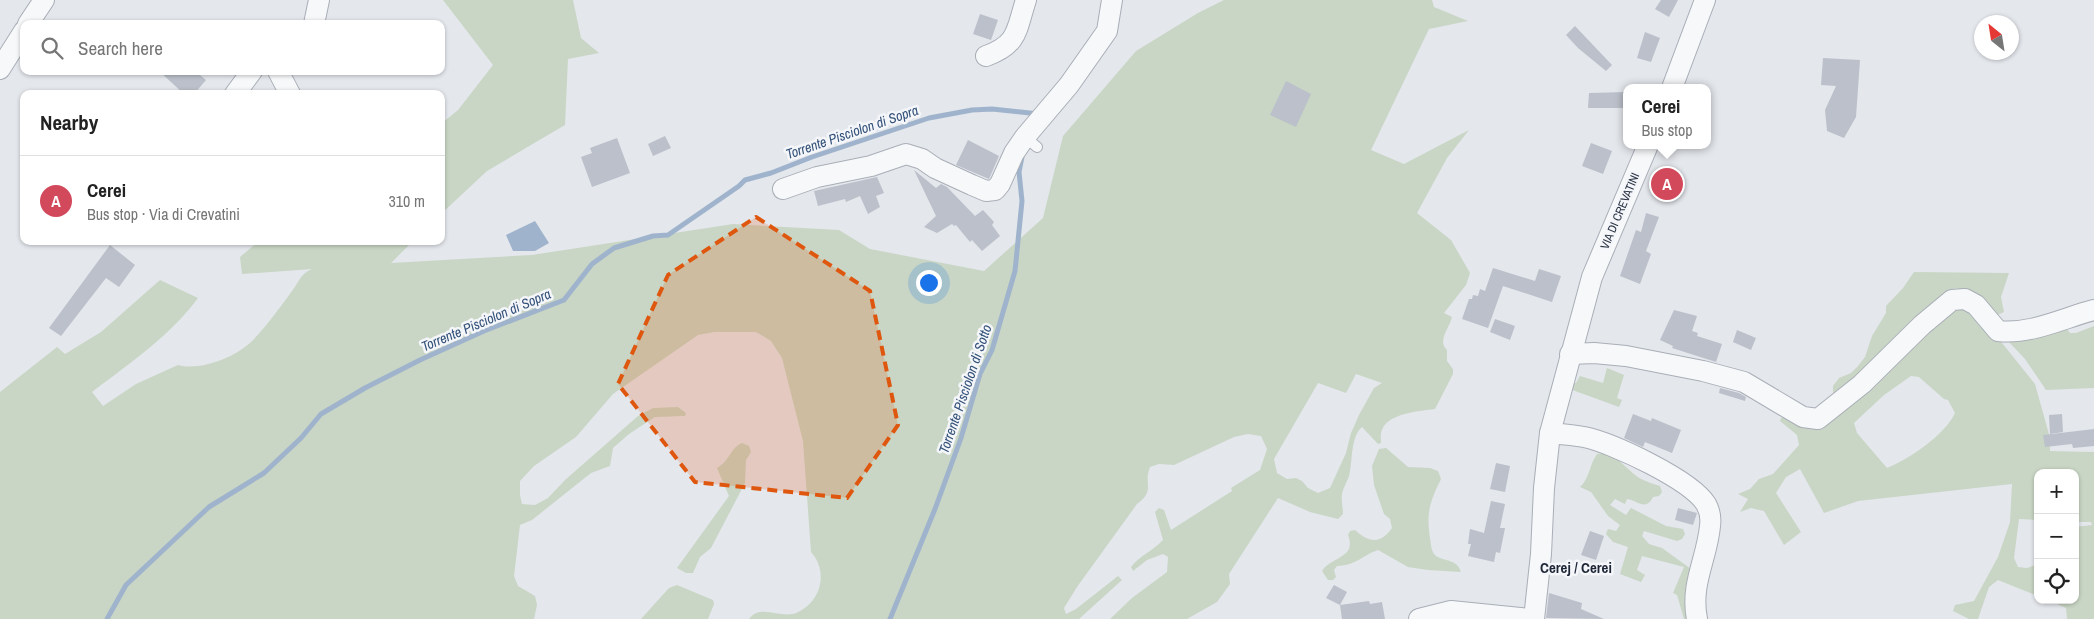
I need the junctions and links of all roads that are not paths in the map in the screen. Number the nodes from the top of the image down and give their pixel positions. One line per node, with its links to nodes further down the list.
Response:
1 (44, 0): 6 (street)
2 (319, 0): 7 (street)
3 (1026, 0): 9 (street)
4 (1112, 0): 17 (street)
5 (1705, 0): 13 (street)
6 (31, 20)
7 (315, 20)
8 (20, 37): 10 (street)
9 (986, 56)
10 (0, 68)
11 (249, 75): 14 (street)
12 (280, 75): 15 (street)
13 (1674, 84)
14 (238, 90)
15 (288, 90)
16 (1646, 149): 19 (street, VIA DI CREVATINI)
17 (783, 189)
18 (2094, 310): 19 (street)
19 (1570, 354): 20 (street, VIA DI CREVATINI)
20 (1550, 433): 24 (street, VIA DI CREVATINI); 25 (street)
21 (1494, 617): 22 (street); 23 (street)
22 (1419, 619)
23 (1530, 619)
24 (1534, 619)
25 (1697, 619)

